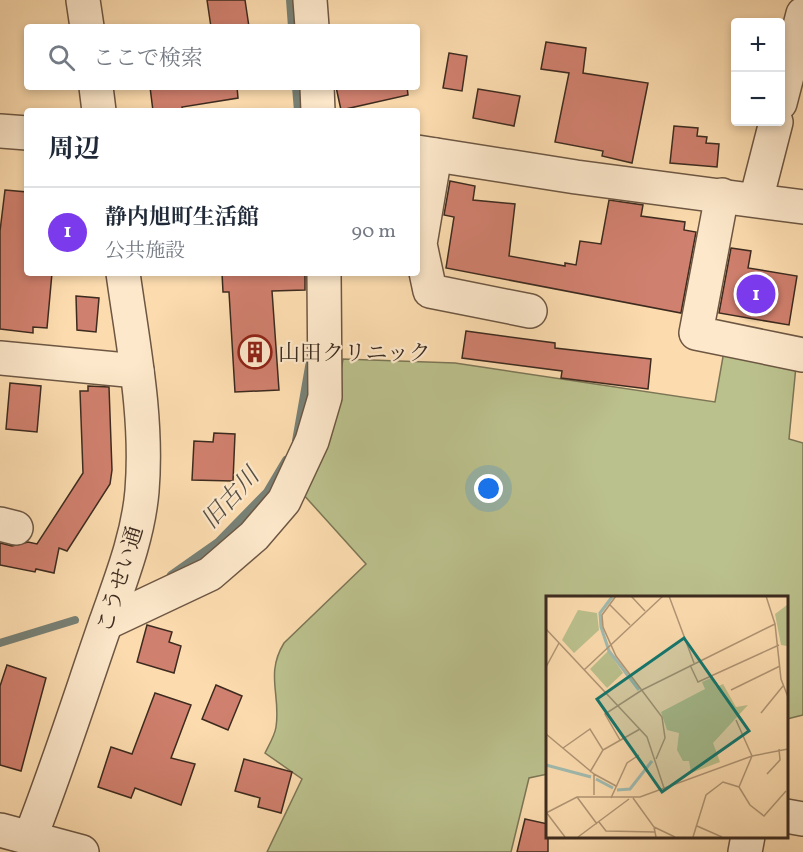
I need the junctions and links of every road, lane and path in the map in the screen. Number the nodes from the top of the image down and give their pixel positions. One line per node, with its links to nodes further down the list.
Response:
1 (83, 0): 4 (street)
2 (310, 0): 5 (street)
3 (803, 14): 6 (street)
4 (87, 24)
5 (312, 24)
6 (785, 84)
7 (96, 90): 9 (street)
8 (317, 90): 10 (street)
9 (99, 108)
10 (318, 108)
11 (775, 126): 16 (street)
12 (0, 131): 13 (street)
13 (24, 134)
14 (426, 153): 15 (street); 20 (street)
15 (722, 195): 16 (street); 21 (street)
16 (756, 200): 17 (street)
17 (803, 207)
18 (123, 276): 23 (street, こうせい通)
19 (324, 276): 24 (street)
20 (530, 311)
21 (803, 355)
22 (0, 358): 23 (street)
23 (137, 371): 24 (street, こうせい通)
24 (106, 623): 27 (street, こうせい通)
25 (788, 816): 26 (street)
26 (803, 819)
27 (15, 834): 29 (street)
28 (748, 837): 30 (street)
29 (82, 852)
30 (745, 852)

